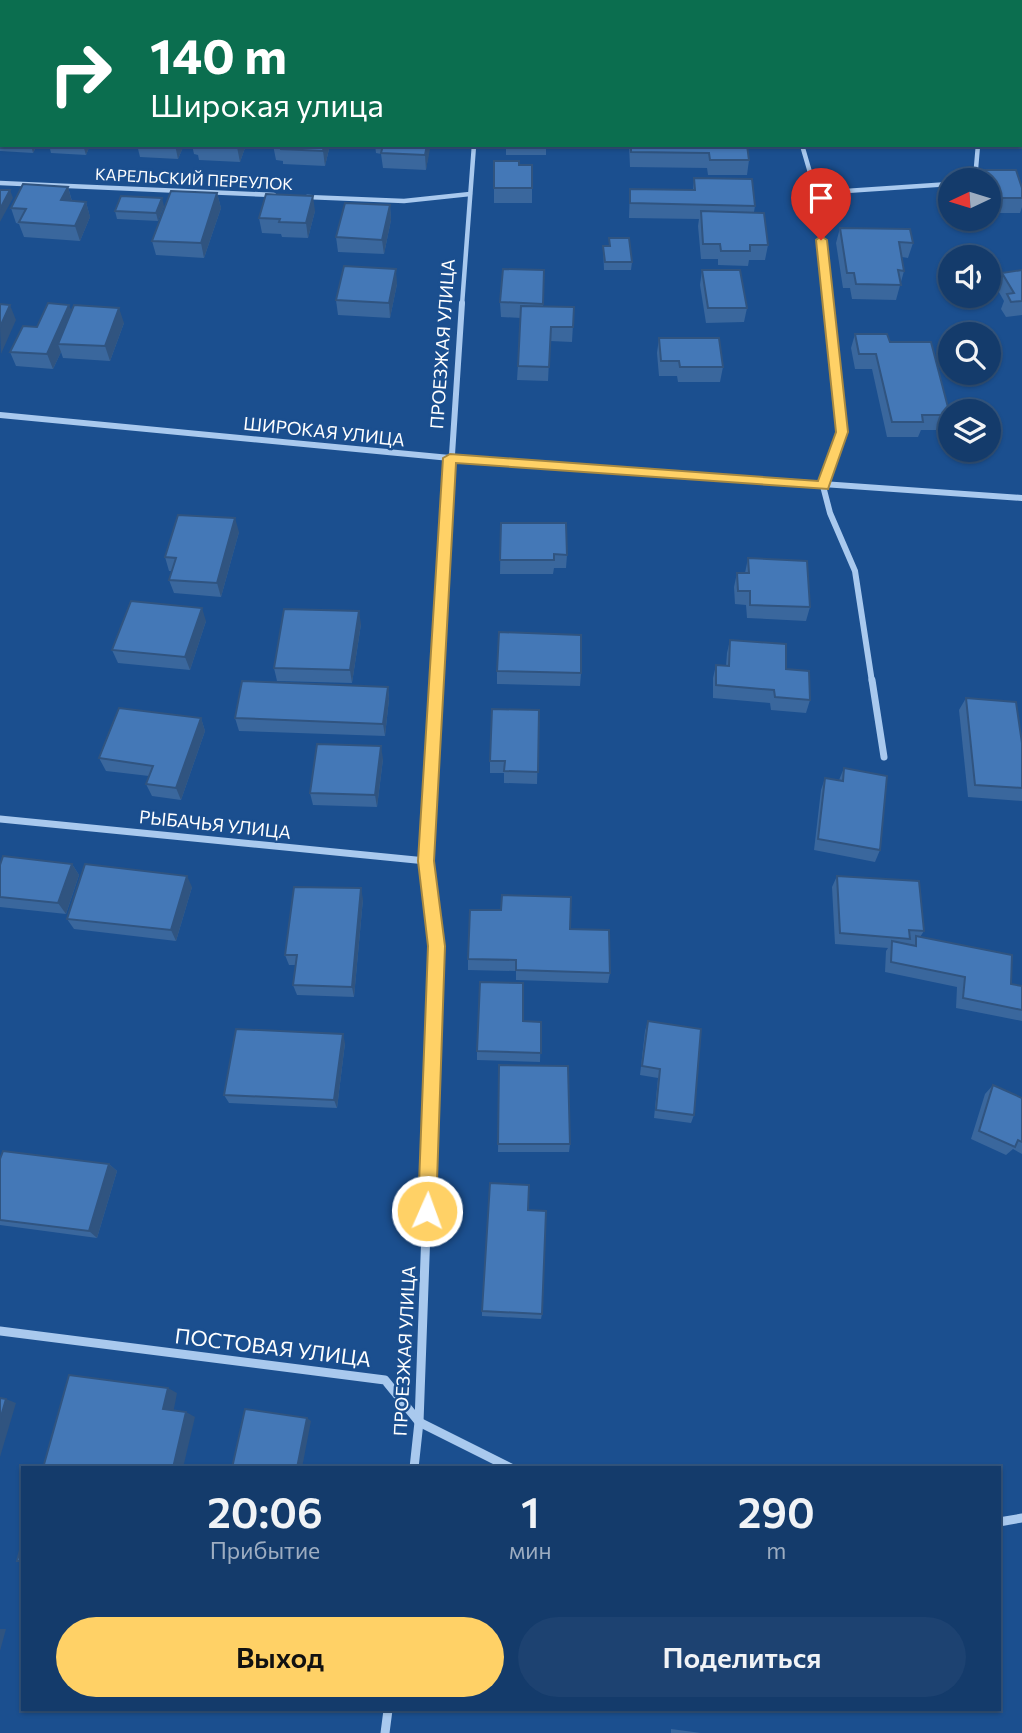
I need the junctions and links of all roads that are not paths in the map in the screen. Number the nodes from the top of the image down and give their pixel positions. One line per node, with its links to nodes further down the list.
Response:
1 (474, 147): 8 (street, ПРОЕЗЖАЯ УЛИЦА)
2 (803, 147): 7 (street)
3 (978, 147): 4 (street)
4 (976, 168)
5 (0, 183): 9 (street, КАРЕЛЬСКИЙ ПЕРЕУЛОК)
6 (938, 185): 7 (street)
7 (816, 193): 13 (street)
8 (470, 194): 10 (street, КАРЕЛЬСКИЙ ПЕРЕУЛОК); 12 (street, ПРОЕЗЖАЯ УЛИЦА)
9 (279, 195)
10 (293, 196)
11 (0, 415): 12 (street, ШИРОКАЯ УЛИЦА)
12 (450, 458): 13 (street, ШИРОКАЯ УЛИЦА); 17 (street, ПРОЕЗЖАЯ УЛИЦА)
13 (823, 486): 14 (street, ШИРОКАЯ УЛИЦА); 15 (street)
14 (1022, 498)
15 (884, 757)
16 (0, 820): 17 (street, РЫБАЧЬЯ УЛИЦА)
17 (426, 861): 19 (street, ПРОЕЗЖАЯ УЛИЦА)
18 (0, 1331): 19 (street, ПОСТОВАЯ УЛИЦА)
19 (419, 1422): 20 (street, ПРОЕЗЖАЯ УЛИЦА); 21 (street, ПОСТОВАЯ УЛИЦА)
20 (414, 1466)
21 (508, 1466)
22 (1022, 1518): 23 (street)
23 (1001, 1522)
24 (388, 1711): 25 (street)
25 (385, 1733)

